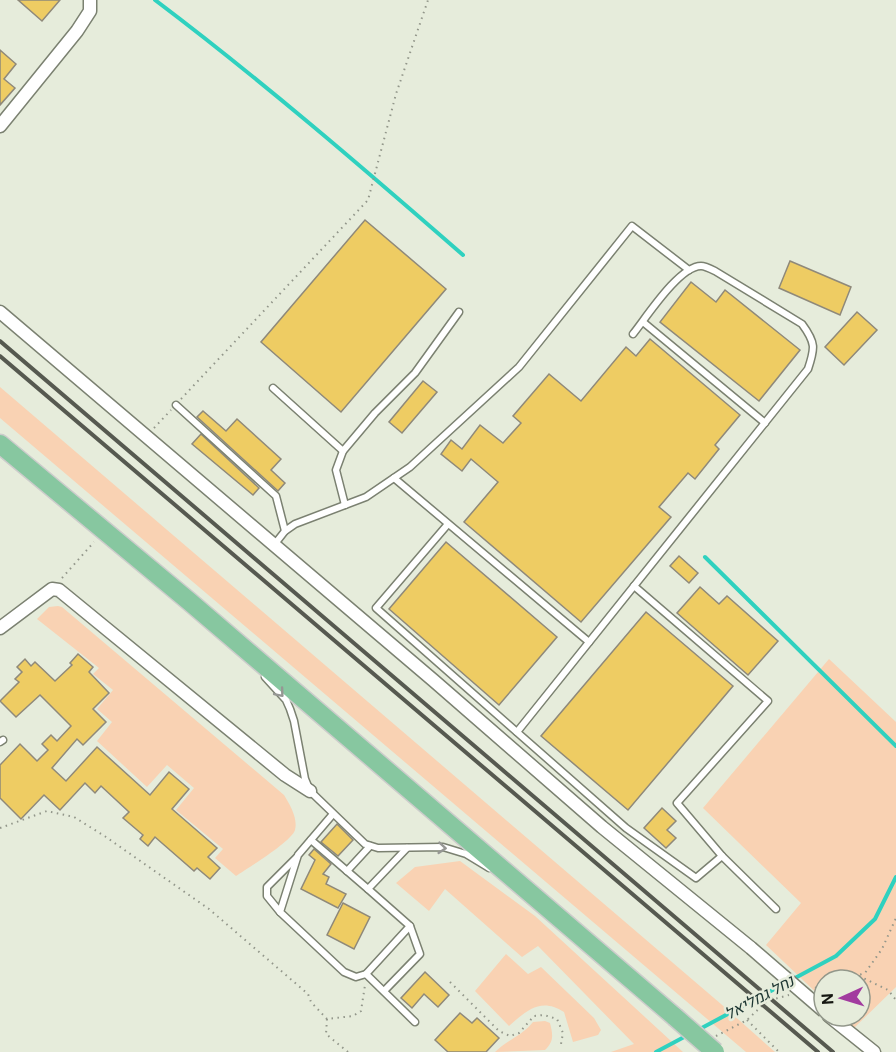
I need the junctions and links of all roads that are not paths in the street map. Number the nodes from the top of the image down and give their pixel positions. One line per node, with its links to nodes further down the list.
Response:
1 (90, 0): 2 (street)
2 (0, 126)
3 (689, 270): 6 (lane); 10 (lane); 13 (lane)
4 (0, 312): 17 (street)
5 (459, 312): 12 (lane)
6 (643, 321): 7 (lane); 10 (lane)
7 (633, 334)
8 (273, 388): 12 (lane)
9 (176, 405): 16 (lane)
10 (765, 423): 18 (lane)
11 (0, 444): 20 (main road)
12 (343, 451): 14 (lane)
13 (394, 478): 14 (lane); 15 (lane)
14 (345, 505): 16 (lane)
15 (448, 524): 21 (lane); 22 (lane)
16 (285, 531): 17 (lane)
17 (274, 545): 38 (street, bridge)
18 (634, 586): 21 (lane); 29 (lane)
19 (0, 628): 23 (street)
20 (227, 634): 23 (lane, one-way to 23); 32 (main road)
21 (589, 642): 22 (lane)
22 (517, 732): 29 (lane)
23 (310, 791): 24 (lane)
24 (333, 814): 25 (lane); 26 (lane)
25 (311, 840): 28 (lane); 30 (lane)
26 (370, 846): 27 (lane); 30 (lane)
27 (407, 848): 31 (lane); 32 (lane, one-way to 32)
28 (298, 855): 34 (lane); 34 (lane)
29 (722, 856): 33 (lane)
30 (347, 871): 31 (lane)
31 (368, 889): 35 (lane)
32 (543, 903): 41 (main road, bridge)
33 (776, 909)
34 (280, 912): 36 (lane)
35 (410, 926): 36 (lane); 37 (lane)
36 (366, 974): 37 (lane)
37 (384, 991): 39 (lane)
38 (812, 1001)
39 (415, 1022)
40 (844, 1028): 42 (street)
41 (716, 1052)
42 (874, 1052)

